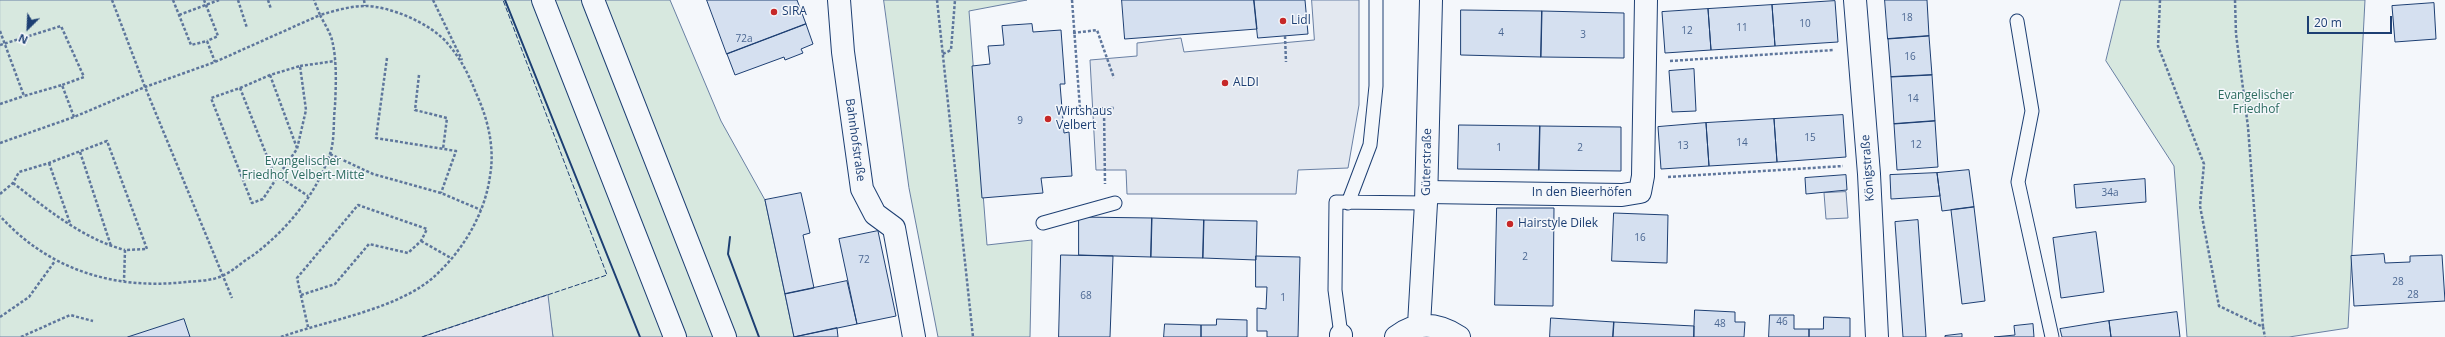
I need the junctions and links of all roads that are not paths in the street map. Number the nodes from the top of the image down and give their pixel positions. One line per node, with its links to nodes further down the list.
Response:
1 (543, 0): 15 (main road)
2 (593, 0): 16 (main road)
3 (839, 0): 17 (main road, Bahnhofstraße)
4 (1376, 0): 11 (lane)
5 (1431, 0): 9 (main road, Güterstraße)
6 (1646, 0): 9 (main road, In den Bieerhöfen)
7 (1855, 0): 20 (main road, Königstraße)
8 (2017, 21): 21 (lane)
9 (1426, 197): 11 (lane); 13 (main road, Güterstraße)
10 (1110, 203): 12 (lane)
11 (1342, 203): 14 (lane)
12 (1043, 223)
13 (1419, 325): 18 (main road); 19 (main road)
14 (1342, 336)
15 (676, 337)
16 (726, 337)
17 (914, 337)
18 (1396, 337)
19 (1459, 337)
20 (1877, 337)
21 (2052, 337)

